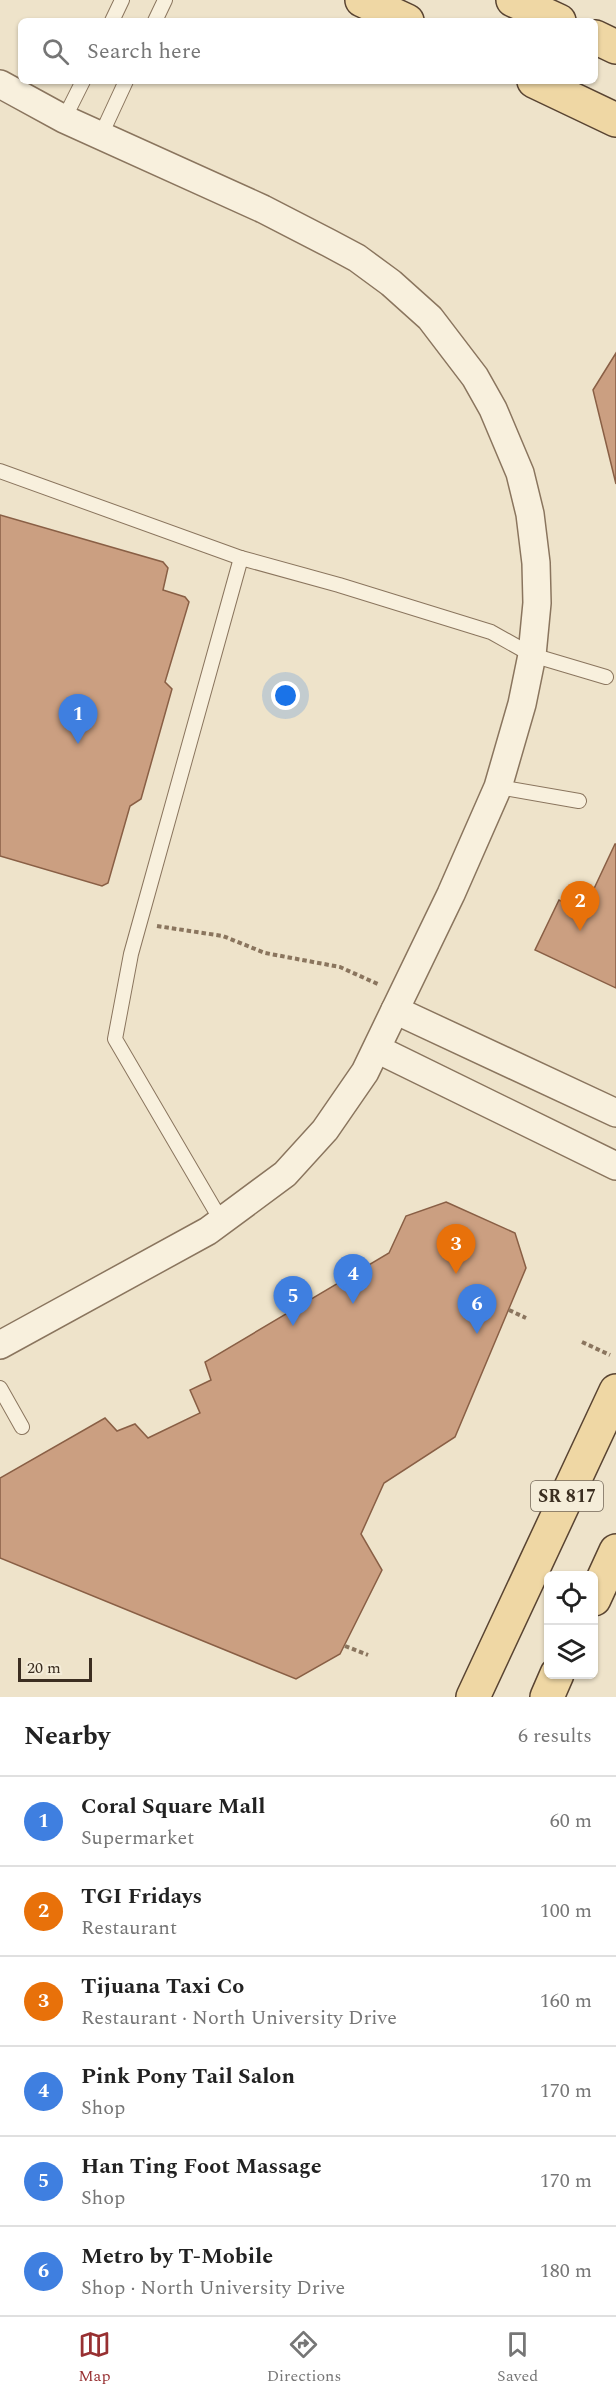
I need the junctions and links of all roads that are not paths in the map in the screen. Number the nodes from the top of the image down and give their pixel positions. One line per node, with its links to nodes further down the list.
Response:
1 (122, 0): 5 (lane)
2 (165, 0): 6 (lane)
3 (362, 0): 7 (main road)
4 (513, 0): 8 (main road)
5 (113, 18)
6 (156, 18)
7 (401, 18)
8 (552, 18)
9 (598, 38): 10 (main road)
10 (616, 47)
11 (0, 84): 15 (street)
12 (81, 84): 15 (lane)
13 (125, 84): 17 (lane)
14 (540, 84): 16 (main road)
15 (64, 118): 17 (street)
16 (616, 120)
17 (100, 135): 20 (street)
18 (0, 471): 19 (lane)
19 (241, 558): 20 (lane); 28 (lane)
20 (532, 655): 21 (lane); 22 (street)
21 (606, 677)
22 (498, 787): 23 (lane); 24 (street)
23 (579, 801)
24 (400, 1000): 25 (street); 26 (street)
25 (377, 1049): 27 (street); 28 (street)
26 (616, 1113)
27 (616, 1166)
28 (222, 1222): 29 (street)
29 (0, 1345)
30 (0, 1388): 32 (lane)
31 (616, 1391): 36 (main road, SR 817)
32 (22, 1427)
33 (616, 1551): 34 (main road)
34 (598, 1590)
35 (555, 1679): 37 (main road)
36 (473, 1697)
37 (547, 1697)

